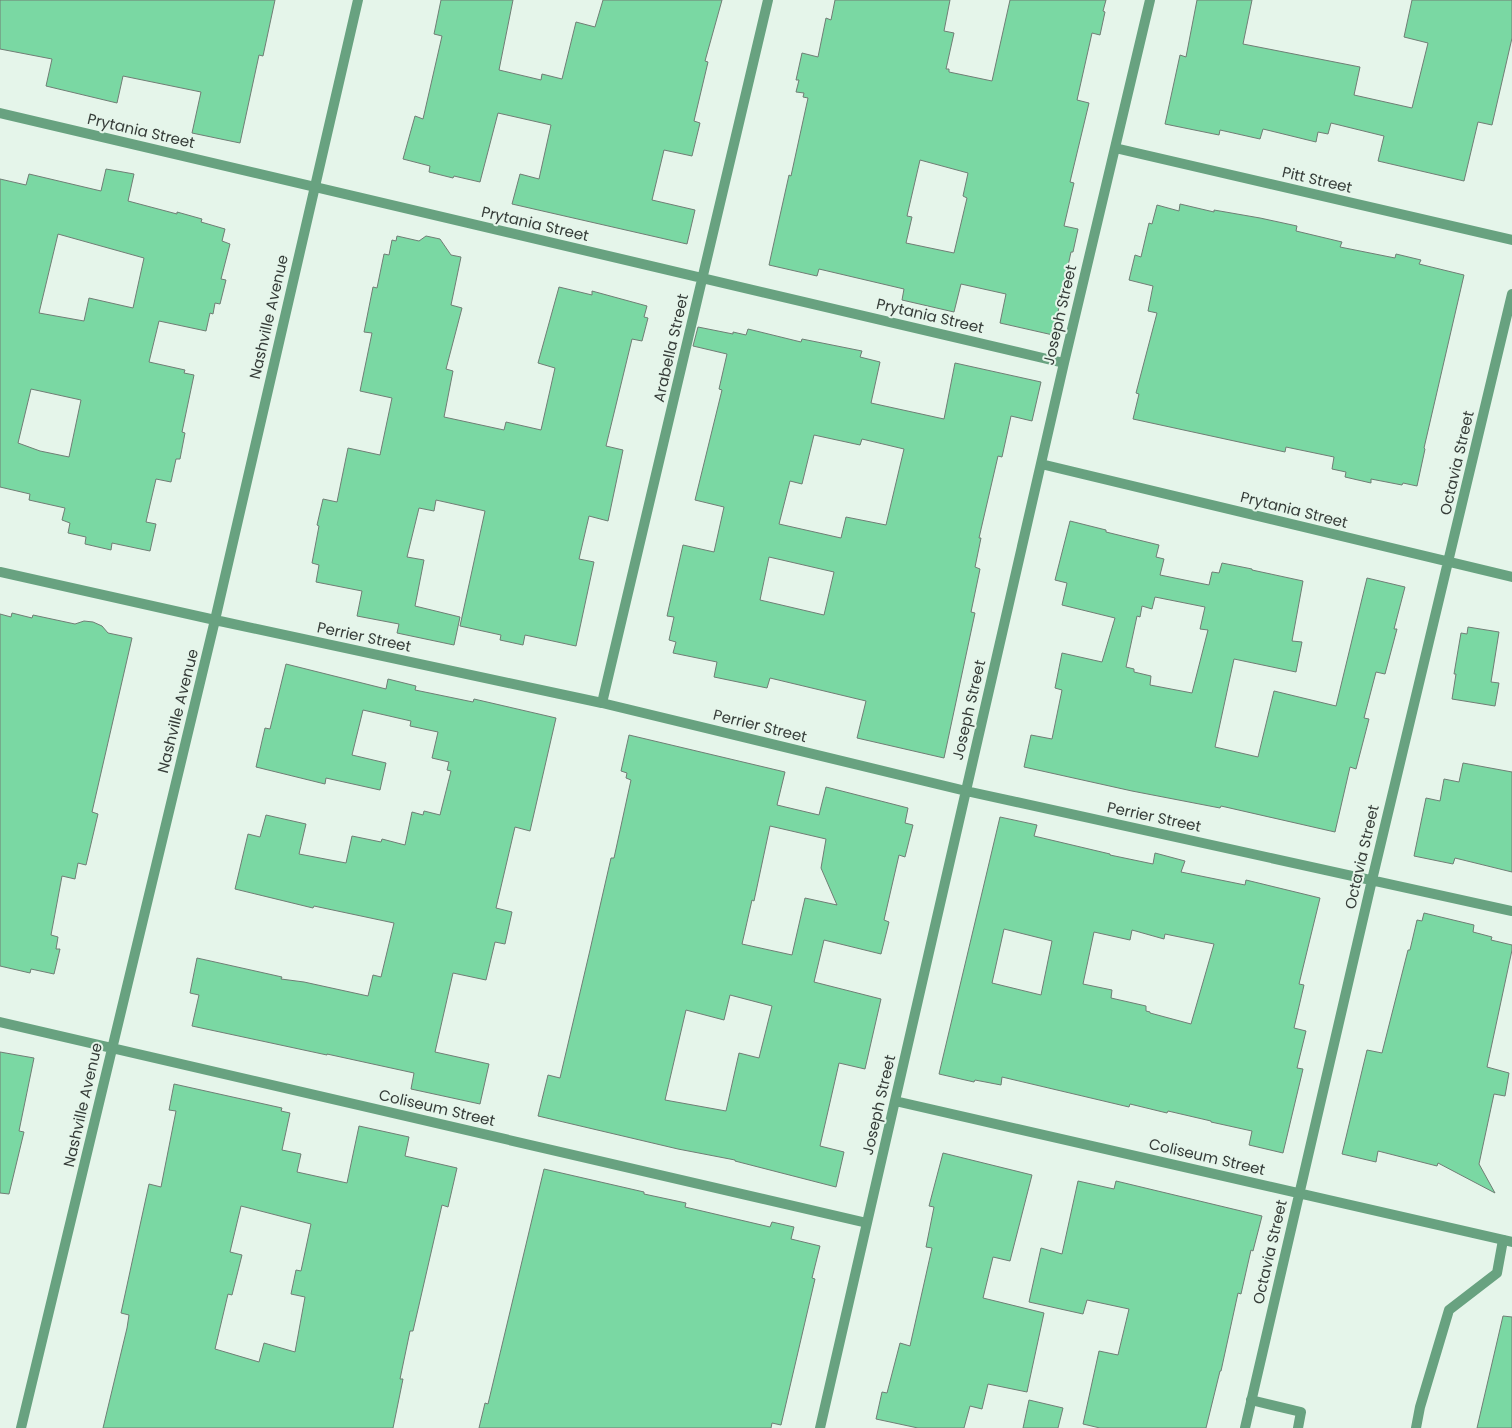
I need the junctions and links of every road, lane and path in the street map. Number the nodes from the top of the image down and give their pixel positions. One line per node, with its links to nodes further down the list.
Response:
1 (358, 0): 6 (street, Nashville Avenue)
2 (768, 0): 8 (street, Arabella Street)
3 (1150, 0): 5 (street, Joseph Street)
4 (0, 114): 6 (street, Prytania Street)
5 (1115, 148): 7 (street, Pitt Street); 10 (street, Joseph Street)
6 (314, 188): 8 (street, Prytania Street); 15 (street, Nashville Avenue)
7 (1512, 240)
8 (703, 279): 10 (street, Prytania Street); 16 (street, Arabella Street)
9 (1512, 294): 12 (street, Octavia Street)
10 (1064, 363): 11 (street, Joseph Street)
11 (1041, 464): 12 (street, Prytania Street); 17 (street, Joseph Street)
12 (1449, 562): 14 (street, Prytania Street); 18 (street, Octavia Street)
13 (0, 572): 15 (street, Perrier Street)
14 (1512, 577)
15 (215, 620): 16 (street, Perrier Street); 21 (street, Nashville Avenue)
16 (602, 703): 17 (street, Perrier Street)
17 (966, 791): 18 (street, Perrier Street); 22 (street, Joseph Street)
18 (1372, 880): 19 (street, Perrier Street); 23 (street, Octavia Street)
19 (1512, 911)
20 (0, 1022): 21 (street, Coliseum Street)
21 (112, 1048): 24 (street, Coliseum Street); 27 (street, Nashville Avenue)
22 (895, 1101): 23 (street, Coliseum Street); 24 (street, Joseph Street)
23 (1299, 1194): 25 (street, Coliseum Street); 26 (street, Octavia Street)
24 (867, 1223): 28 (street, Joseph Street)
25 (1508, 1241): 31 (street)
26 (1251, 1400): 29 (street, Octavia Street); 30 (street)
27 (21, 1428)
28 (820, 1428)
29 (1244, 1428)
30 (1298, 1428)
31 (1416, 1428)

